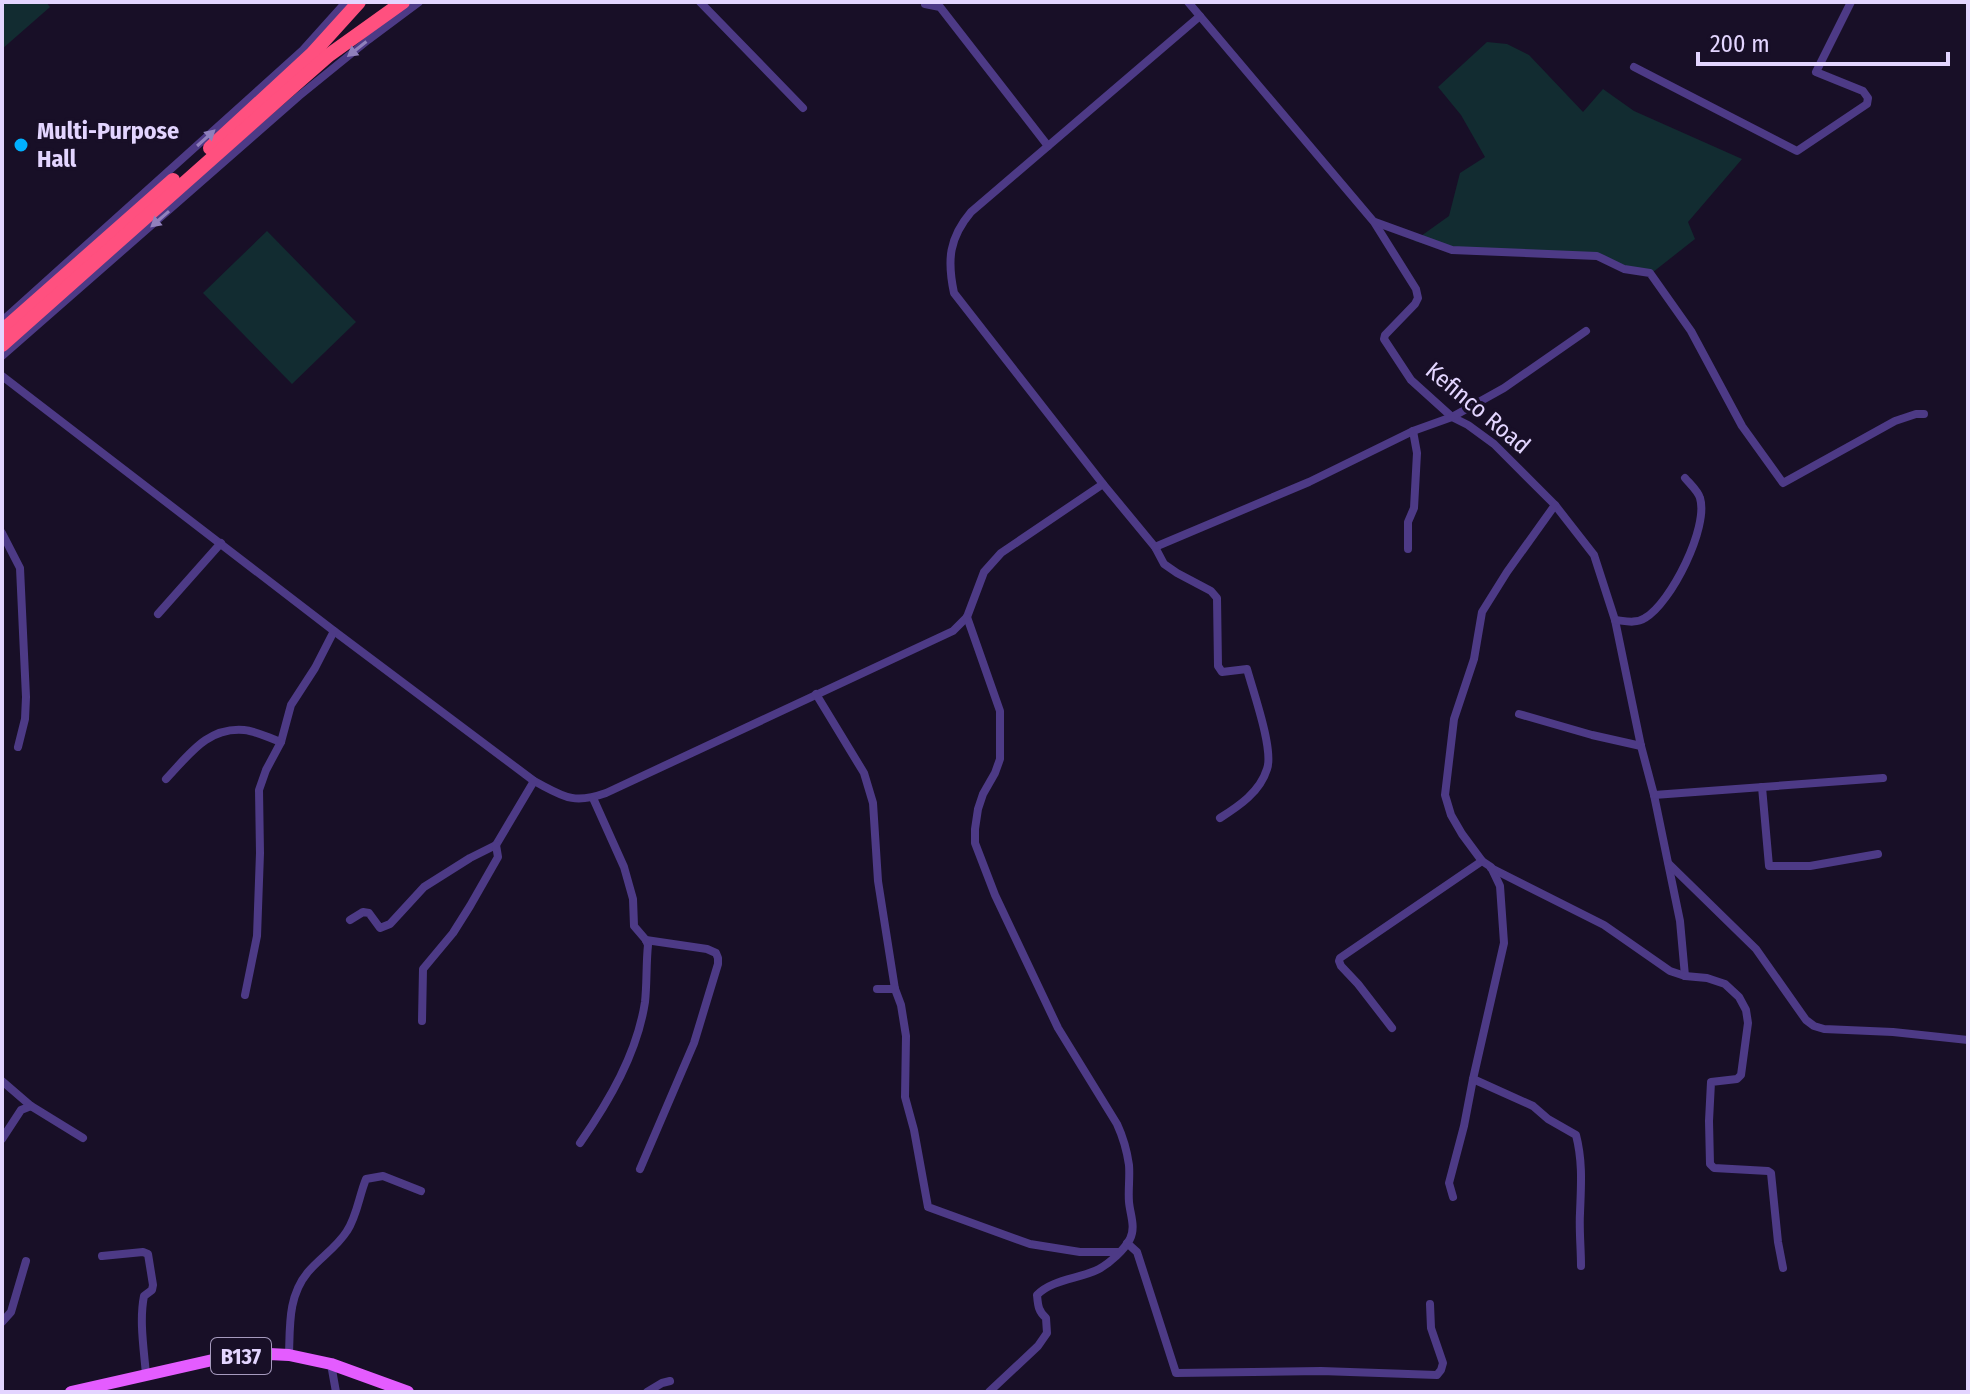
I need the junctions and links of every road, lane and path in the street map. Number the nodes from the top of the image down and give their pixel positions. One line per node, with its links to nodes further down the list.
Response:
1 (346, 2): 14 (street, one-way to 1)
2 (359, 2): 15 (highway)
3 (419, 2): 8 (street)
4 (700, 2): 11 (street)
5 (1188, 2): 9 (street, Kefinco Road)
6 (1851, 2): 10 (street)
7 (925, 4): 12 (street)
8 (404, 8): 17 (highway); 18 (street, one-way to 18)
9 (1200, 16): 12 (street); 13 (street, Kefinco Road)
10 (1634, 67)
11 (803, 108)
12 (1048, 146): 24 (street)
13 (1374, 222): 20 (street); 21 (street, Kefinco Road)
14 (2, 321)
15 (2, 331)
16 (1586, 331): 21 (street)
17 (2, 345)
18 (2, 356)
19 (2, 376): 27 (street)
20 (1924, 414)
21 (1452, 417): 22 (street); 25 (street, Kefinco Road)
22 (1413, 431): 28 (street); 29 (street)
23 (1685, 478): 32 (street)
24 (1103, 484): 28 (street); 31 (street)
25 (1555, 505): 32 (street, Kefinco Road); 48 (street)
26 (2, 533): 38 (street)
27 (221, 543): 30 (street); 33 (street)
28 (1155, 547): 45 (street)
29 (1408, 549)
30 (158, 614)
31 (967, 617): 34 (street); 69 (street)
32 (1615, 620): 37 (street, Kefinco Road)
33 (334, 631): 36 (street); 41 (street)
34 (816, 694): 44 (street); 55 (street)
35 (1519, 714): 37 (street)
36 (281, 742): 40 (street); 56 (street)
37 (1641, 746): 43 (street, Kefinco Road)
38 (18, 747)
39 (1883, 778): 42 (street)
40 (166, 779)
41 (534, 781): 44 (street); 46 (street)
42 (1762, 787): 43 (street); 47 (street)
43 (1654, 795): 49 (street, Kefinco Road)
44 (593, 798): 52 (street)
45 (1220, 818)
46 (496, 845): 51 (street); 57 (street)
47 (1878, 854)
48 (1482, 861): 50 (street); 58 (street)
49 (1668, 863): 53 (street, Kefinco Road); 59 (street)
50 (1491, 867): 53 (street); 60 (street)
51 (350, 920)
52 (646, 940): 65 (street); 66 (street)
53 (1685, 976): 74 (street)
54 (877, 989): 55 (street)
55 (895, 989): 70 (street)
56 (245, 995)
57 (422, 1021)
58 (1392, 1028)
59 (1968, 1040)
60 (1473, 1079): 68 (street); 73 (street)
61 (2, 1081): 62 (street)
62 (31, 1106): 63 (street); 64 (street)
63 (83, 1138)
64 (2, 1139)
65 (580, 1143)
66 (640, 1169)
67 (421, 1191): 77 (street)
68 (1453, 1197)
69 (1127, 1243): 70 (street); 75 (street)
70 (1120, 1252): 85 (street)
71 (102, 1256): 79 (street)
72 (26, 1261): 76 (street)
73 (1581, 1266)
74 (1783, 1268)
75 (1430, 1304)
76 (2, 1322)
77 (289, 1355): 78 (main road, B137); 79 (main road, B137)
78 (331, 1364): 82 (street); 83 (main road, B137)
79 (146, 1375): 81 (main road, B137)
80 (670, 1381): 84 (street)
81 (71, 1392)
82 (336, 1392)
83 (408, 1392)
84 (647, 1392)
85 (989, 1392)

